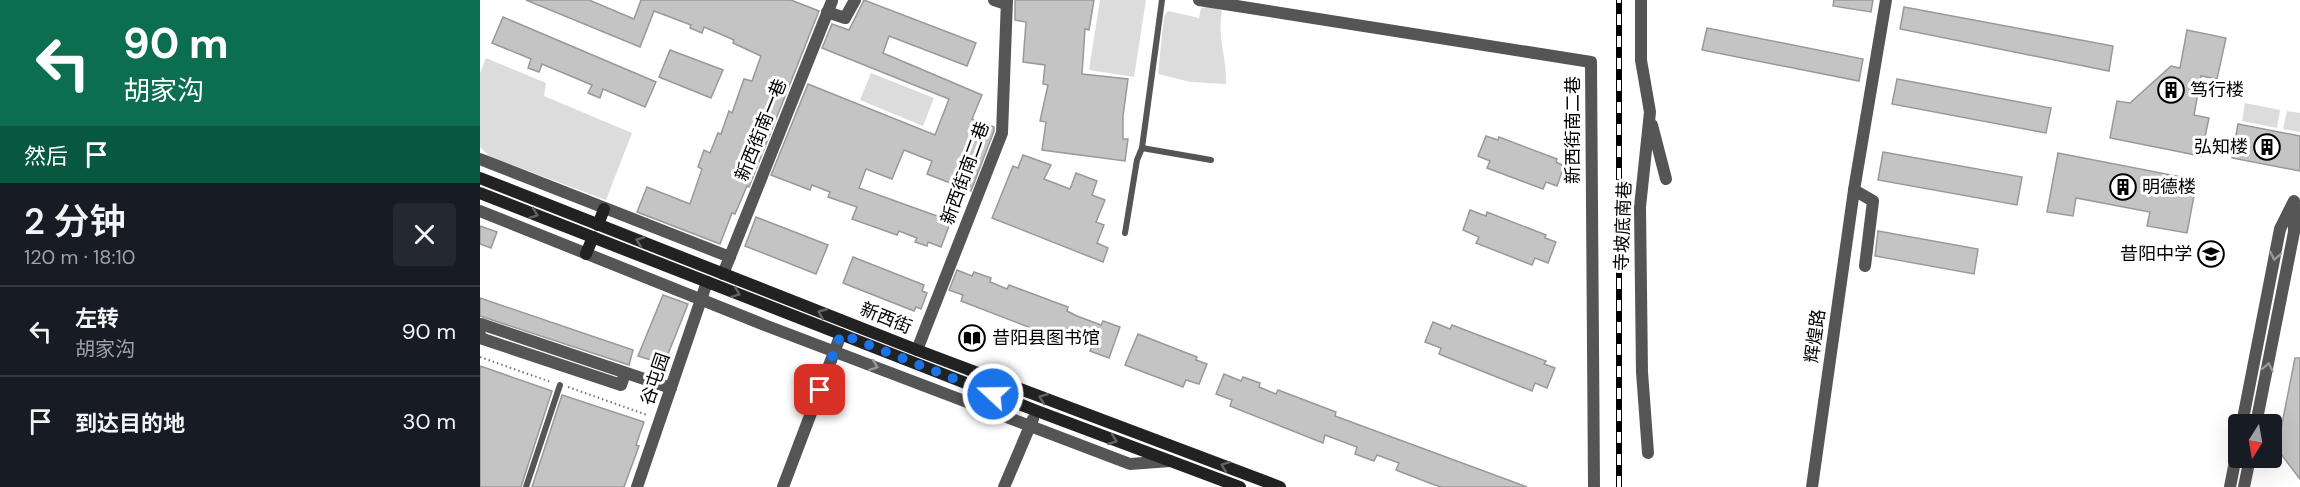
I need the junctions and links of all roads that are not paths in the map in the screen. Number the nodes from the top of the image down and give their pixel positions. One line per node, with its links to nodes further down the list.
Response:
1 (855, 0): 7 (street)
2 (1162, 0): 9 (lane)
3 (1199, 0): 50 (street, 新西街南二巷)
4 (1641, 0): 8 (street, 寺坡底南巷)
5 (1886, 0): 14 (street, 辉煌路)
6 (1002, 2): 31 (street, 新西街南二巷)
7 (830, 4): 23 (street, 新西街南一巷)
8 (1650, 112): 13 (street); 40 (street, 寺坡底南巷)
9 (1142, 148): 11 (lane); 20 (lane)
10 (480, 159): 17 (street)
11 (1212, 160)
12 (480, 178): 19 (main road, 新西街)
13 (1666, 179)
14 (1854, 190): 24 (street); 51 (street, 辉煌路)
15 (480, 193): 21 (main road, 新西街, one-way to 21)
16 (2297, 201): 37 (street, one-way to 37); 38 (street, one-way to 16)
17 (604, 209): 19 (main road); 23 (street)
18 (480, 211): 22 (street)
19 (598, 225): 25 (main road, 新西街, one-way to 19)
20 (1125, 233)
21 (593, 237): 22 (main road); 26 (main road, 新西街)
22 (586, 254): 27 (street)
23 (729, 257): 25 (street, 新西街南一巷)
24 (1865, 266)
25 (723, 274): 31 (main road, 新西街, one-way to 25)
26 (707, 282): 27 (street, 谷屯园); 29 (main road, 新西街, one-way to 29)
27 (702, 299): 32 (street); 35 (street, 谷屯园)
28 (480, 328): 33 (street)
29 (841, 334): 32 (street); 36 (main road, 新西街)
30 (480, 335): 33 (street)
31 (917, 350): 49 (main road, 新西街, one-way to 31)
32 (834, 351): 39 (street, one-way to 39); 46 (street)
33 (625, 373): 35 (street)
34 (561, 385): 44 (lane)
35 (671, 388): 45 (street, 谷屯园)
36 (1037, 411): 39 (street); 41 (main road, 新西街, one-way to 41)
37 (2244, 414)
38 (2258, 414)
39 (1030, 425): 41 (street); 47 (street)
40 (1648, 453)
41 (1170, 461): 48 (main road, 新西街)
42 (2234, 468): 52 (street)
43 (2248, 468): 53 (street)
44 (526, 487)
45 (637, 487)
46 (783, 487)
47 (1004, 487)
48 (1240, 487)
49 (1280, 487)
50 (1594, 487)
51 (1812, 487)
52 (2230, 487)
53 (2244, 487)

